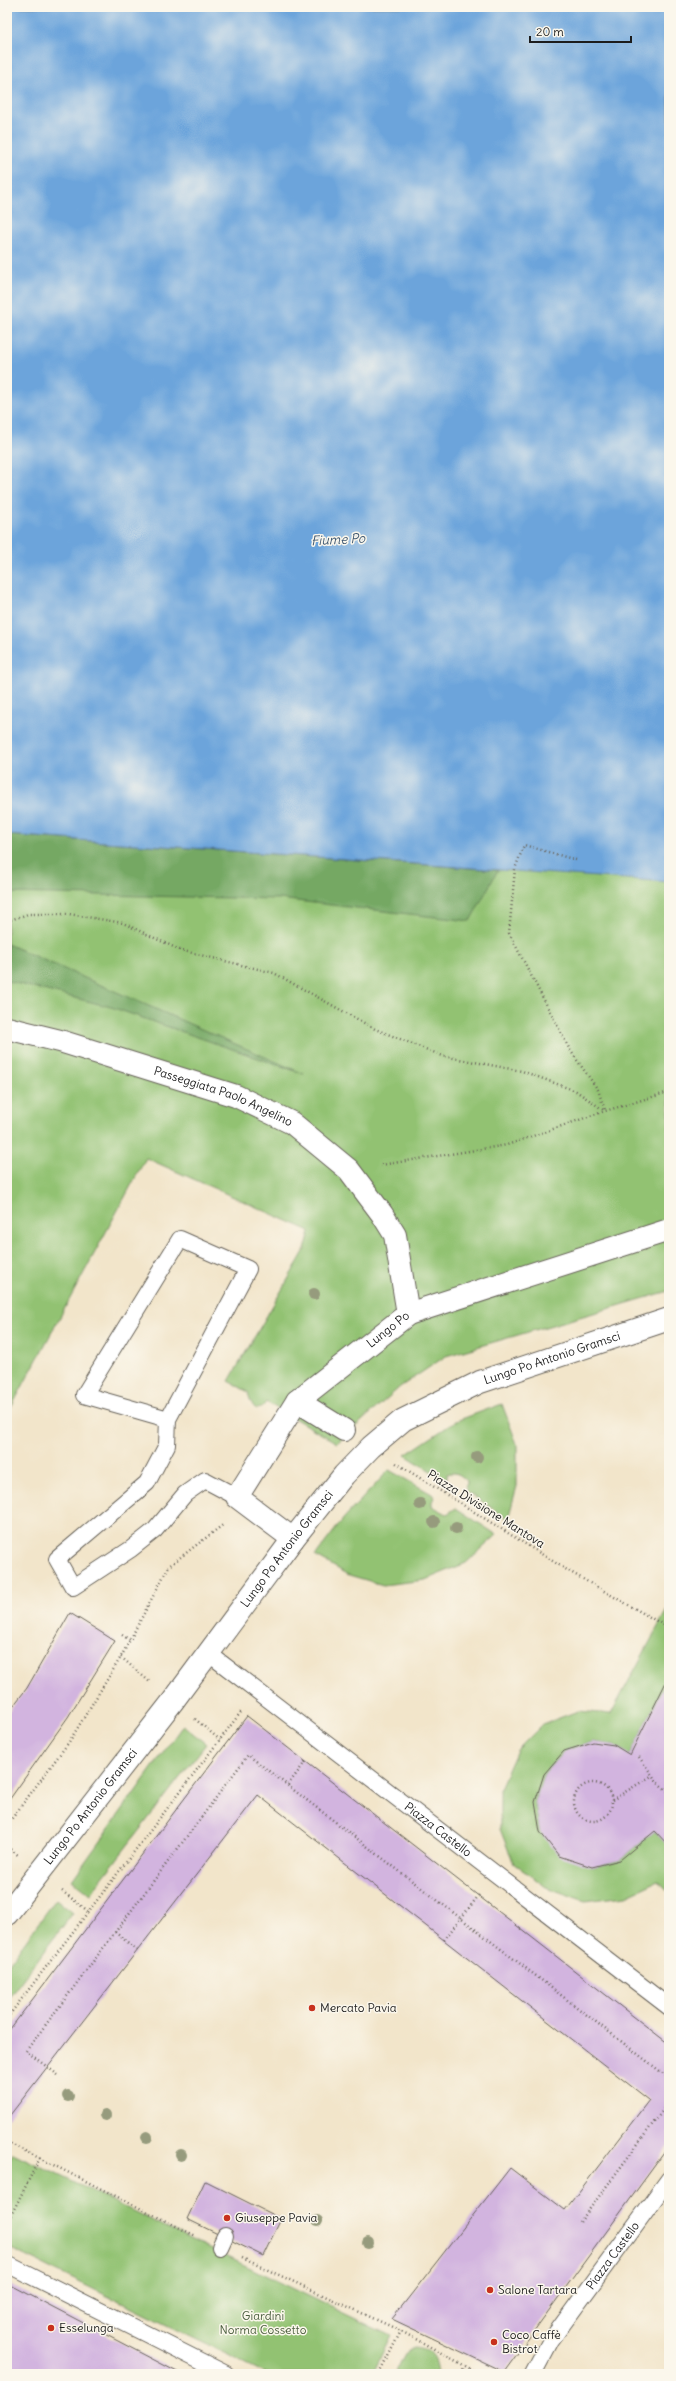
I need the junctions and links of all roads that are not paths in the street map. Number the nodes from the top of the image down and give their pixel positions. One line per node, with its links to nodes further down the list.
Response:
1 (7, 1028): 3 (street, Passeggiata Paolo Angelino)
2 (669, 1230): 3 (street, Lungo Po)
3 (408, 1314): 5 (street, Lungo Po)
4 (669, 1319): 9 (street, Lungo Po Antonio Gramsci)
5 (296, 1401): 7 (street); 8 (street, Lungo Po)
6 (168, 1419): 6 (lane); 8 (lane)
7 (344, 1430)
8 (243, 1501): 9 (street)
9 (293, 1539): 10 (street, Lungo Po Antonio Gramsci)
10 (208, 1653): 11 (street, Lungo Po Antonio Gramsci); 12 (lane, Piazza Castello)
11 (7, 1914)
12 (669, 2007)
13 (669, 2179): 16 (lane, Piazza Castello)
14 (7, 2264): 15 (lane)
15 (226, 2374)
16 (533, 2374)

